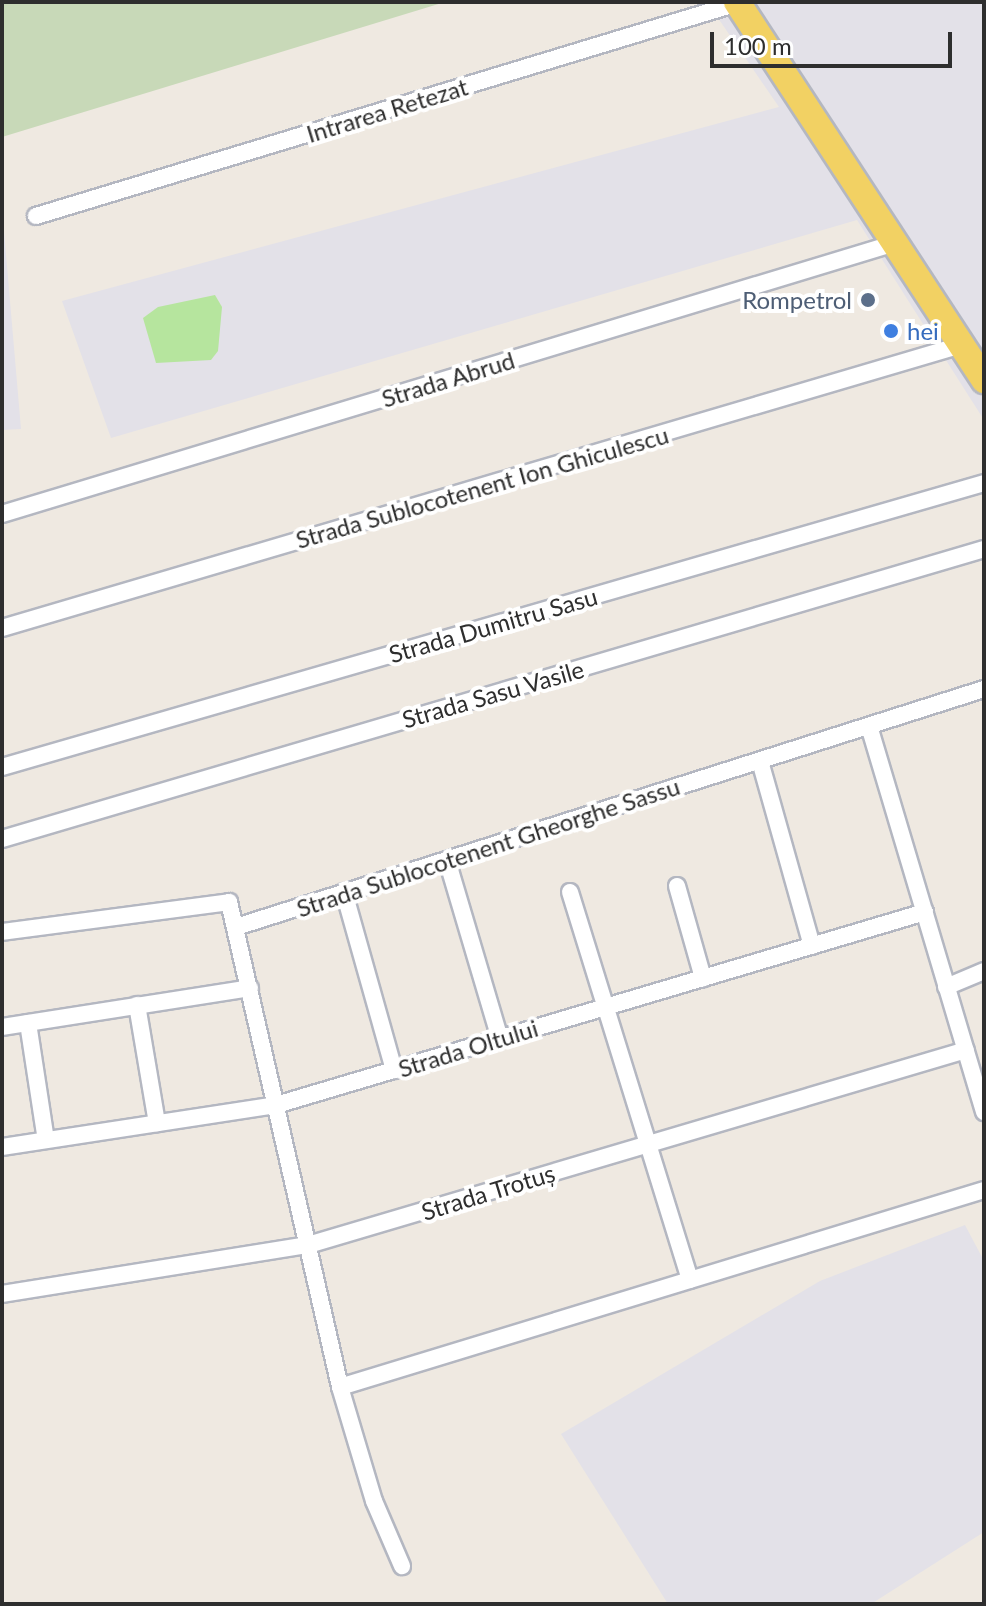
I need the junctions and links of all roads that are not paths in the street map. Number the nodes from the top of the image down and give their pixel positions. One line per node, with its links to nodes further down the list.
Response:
1 (737, 2): 2 (street, Intrarea Retezat); 3 (main road)
2 (36, 216)
3 (895, 243): 4 (main road); 7 (street, Strada Abrud)
4 (961, 345): 5 (main road); 9 (street, Strada Sublocotenent Ion Ghiculescu)
5 (984, 380)
6 (984, 483): 13 (street, Strada Dumitru Sasu)
7 (2, 514)
8 (984, 549): 14 (street, Strada Sasu Vasile)
9 (2, 628)
10 (984, 689): 11 (street, Strada Sublocotenent Gheorghe Sassu)
11 (869, 726): 12 (street, Strada Sublocotenent Gheorghe Sassu); 19 (street)
12 (760, 761): 15 (street, Strada Sublocotenent Gheorghe Sassu); 22 (street)
13 (2, 767)
14 (2, 839)
15 (447, 860): 17 (street, Strada Sublocotenent Gheorghe Sassu); 31 (street)
16 (677, 886): 24 (street)
17 (344, 892): 20 (street, Strada Sublocotenent Gheorghe Sassu); 33 (street)
18 (570, 892): 28 (street)
19 (925, 912): 22 (street, Strada Oltului); 25 (street)
20 (236, 927): 21 (street); 26 (street)
21 (2, 932)
22 (812, 946): 24 (street, Strada Oltului)
23 (984, 971): 25 (street)
24 (703, 978): 28 (street, Strada Oltului)
25 (946, 987): 32 (street)
26 (250, 988): 27 (street); 34 (street)
27 (137, 1005): 29 (street); 36 (street)
28 (606, 1007): 31 (street, Strada Oltului); 38 (street)
29 (28, 1023): 30 (street); 37 (street)
30 (2, 1027)
31 (500, 1039): 33 (street, Strada Oltului)
32 (966, 1050): 35 (street); 38 (street, Strada Trotuș)
33 (394, 1070): 34 (street, Strada Oltului)
34 (276, 1105): 36 (street, Strada Oltului); 41 (street)
35 (984, 1112)
36 (157, 1123): 37 (street, Strada Oltului)
37 (46, 1140): 39 (street, Strada Oltului)
38 (648, 1144): 41 (street, Strada Trotuș); 42 (street)
39 (2, 1147)
40 (984, 1190): 42 (street)
41 (308, 1245): 43 (street, Strada Trotuș); 44 (street)
42 (690, 1280): 44 (street)
43 (2, 1294)
44 (340, 1387): 45 (street)
45 (402, 1566)

